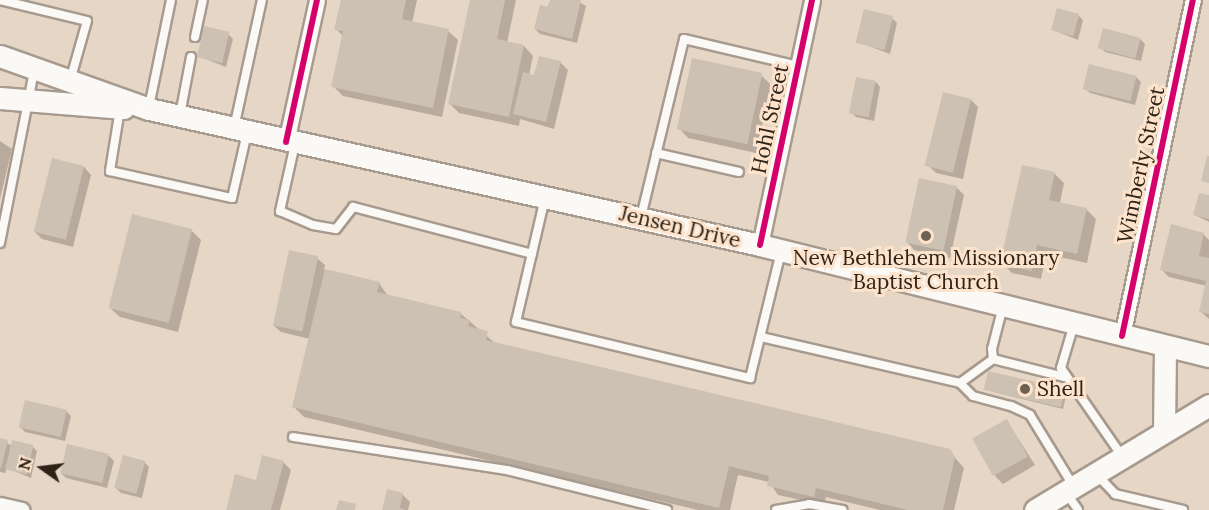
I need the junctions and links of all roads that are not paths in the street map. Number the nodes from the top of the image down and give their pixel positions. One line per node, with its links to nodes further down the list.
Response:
1 (0, 0): 13 (lane)
2 (171, 0): 17 (lane)
3 (203, 0): 8 (lane)
4 (262, 0): 19 (lane)
5 (316, 0): 20 (street)
6 (812, 0): 11 (street, Hohl Street)
7 (1193, 0): 31 (street, Wimberly Street)
8 (195, 37)
9 (0, 56): 12 (main road, Jensen Drive)
10 (191, 57): 18 (lane)
11 (798, 66): 21 (lane); 26 (street, Hohl Street)
12 (34, 69): 13 (main road, Jensen Drive); 15 (lane)
13 (70, 82): 17 (main road, Jensen Drive)
14 (0, 98): 15 (main road, Jensen Drive)
15 (29, 103): 16 (main road, Jensen Drive); 25 (lane)
16 (121, 108): 17 (main road, Jensen Drive); 19 (lane)
17 (149, 109): 18 (main road, Jensen Drive)
18 (179, 116): 19 (main road, Jensen Drive)
19 (240, 131): 20 (main road, Jensen Drive)
20 (290, 143): 23 (main road, Jensen Drive); 28 (lane)
21 (656, 153): 22 (lane); 24 (lane)
22 (739, 172)
23 (545, 196): 24 (main road, Jensen Drive); 28 (lane)
24 (641, 218): 26 (main road, Jensen Drive)
25 (0, 243)
26 (760, 245): 27 (main road, Jensen Drive)
27 (782, 250): 29 (main road, Jensen Drive); 32 (lane)
28 (532, 254): 32 (lane)
29 (1003, 306): 30 (main road, Jensen Drive); 35 (lane)
30 (1074, 324): 31 (main road, Jensen Drive); 36 (lane)
31 (1122, 336): 33 (main road, Jensen Drive)
32 (761, 337): 37 (lane)
33 (1165, 346): 34 (main road, Jensen Drive); 39 (main road)
34 (1209, 356)
35 (993, 359): 36 (lane); 37 (lane)
36 (1064, 377): 41 (lane)
37 (960, 383): 43 (lane)
38 (1209, 405): 39 (main road)
39 (1164, 432): 41 (main road)
40 (293, 436): 46 (lane)
41 (1122, 458): 42 (main road)
42 (1096, 474): 43 (main road); 51 (lane)
43 (1070, 490): 49 (main road); 50 (lane)
44 (0, 505): 45 (street)
45 (21, 510)
46 (667, 510)
47 (776, 510): 48 (lane)
48 (842, 510)
49 (1035, 510)
50 (1078, 510)
51 (1183, 510)

